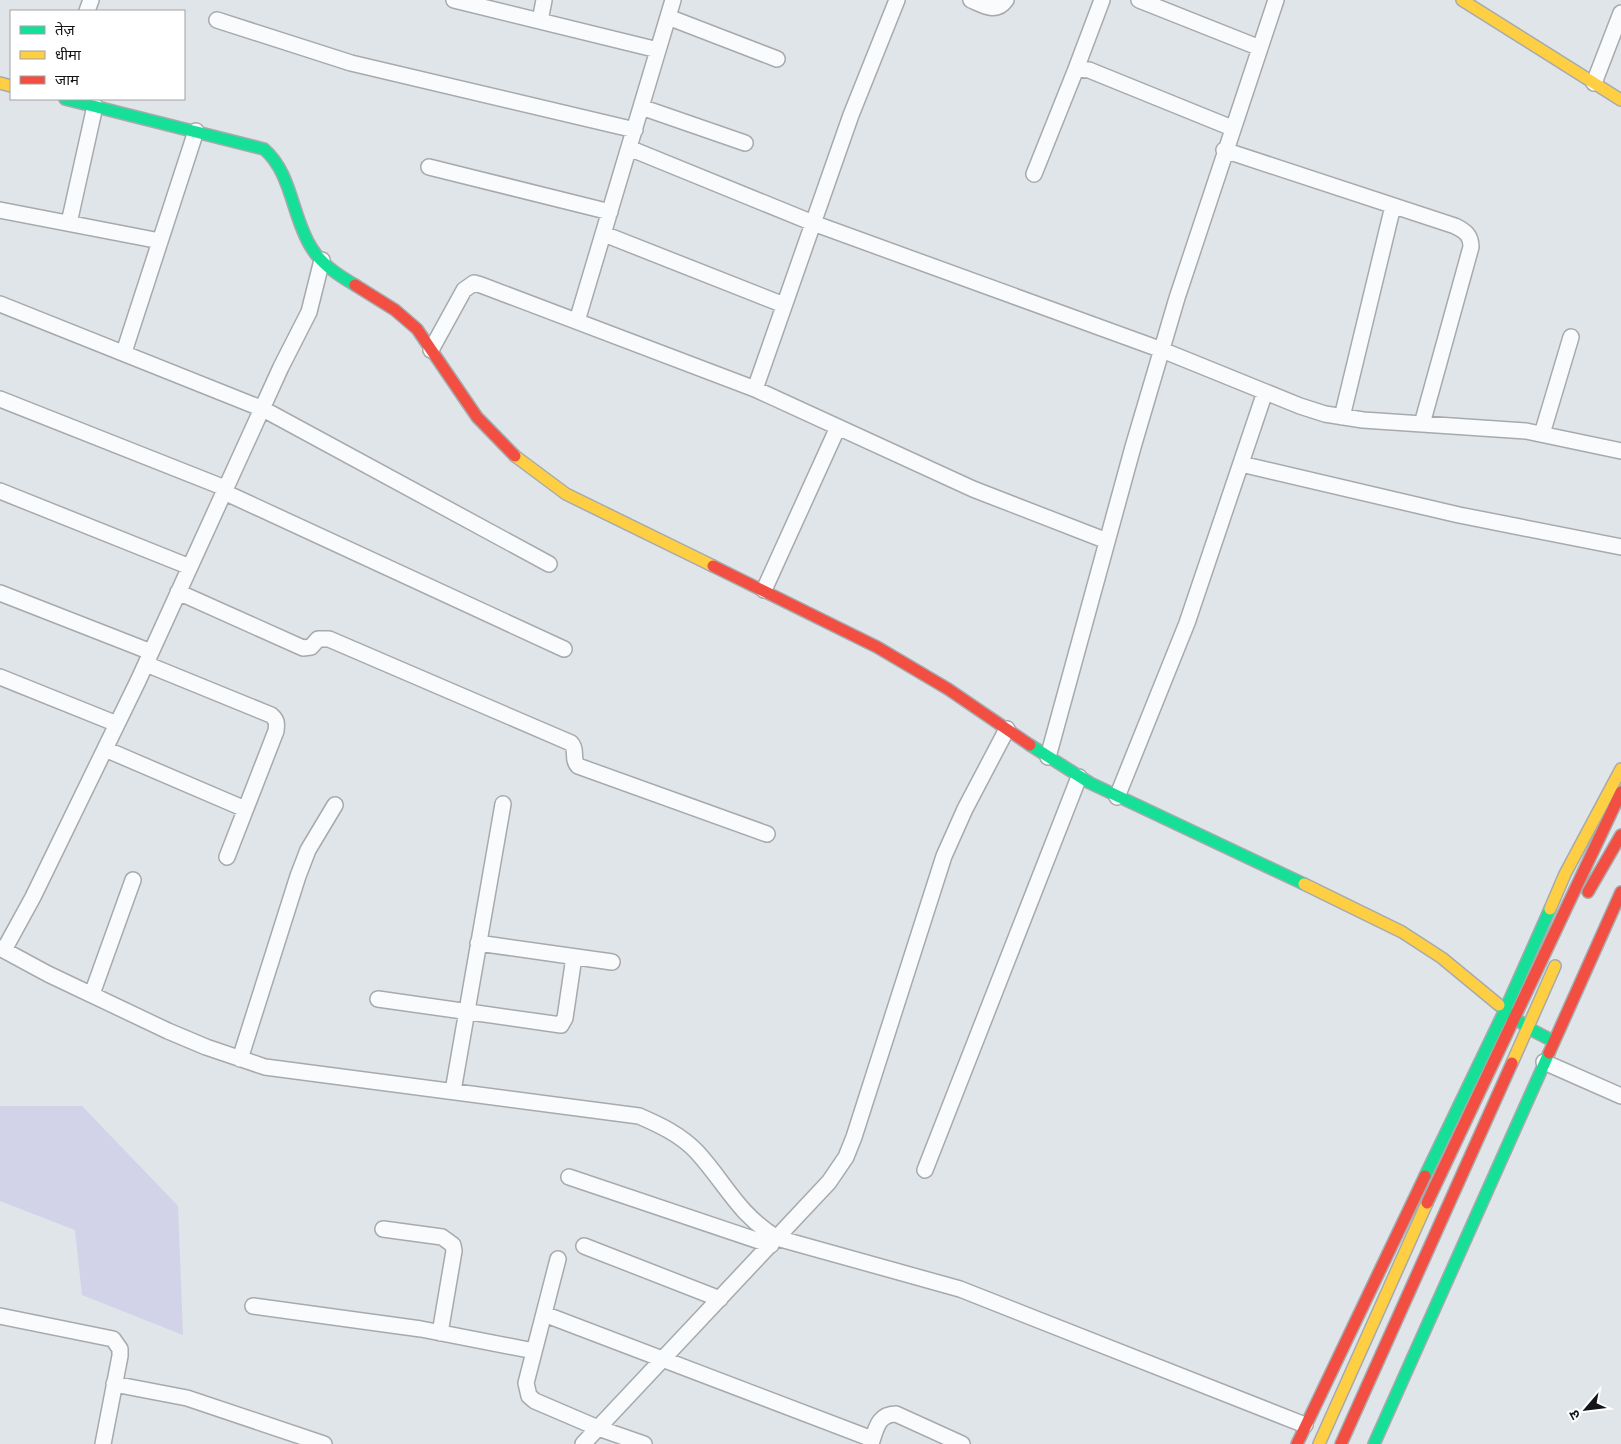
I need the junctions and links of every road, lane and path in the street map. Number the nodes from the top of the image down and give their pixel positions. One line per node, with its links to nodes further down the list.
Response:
1 (454, 0): 14 (street)
2 (544, 0): 14 (street)
3 (673, 0): 12 (street)
4 (897, 0): 36 (street)
5 (971, 0): 6 (street)
6 (1006, 0)
7 (1102, 0): 18 (street)
8 (1139, 0): 15 (street)
9 (1276, 0): 15 (street)
10 (1462, 0): 19 (main road)
11 (1621, 13): 19 (street)
12 (668, 17): 16 (street); 17 (street)
13 (217, 20): 26 (street)
14 (540, 21): 16 (street)
15 (1260, 48): 24 (street)
16 (658, 50): 23 (street)
17 (777, 59)
18 (1076, 69): 24 (street); 31 (street)
19 (1594, 83): 21 (main road)
20 (69, 100): 22 (main road)
21 (1621, 100)
22 (95, 106): 25 (main road); 35 (street)
23 (641, 107): 26 (street); 27 (street)
24 (1232, 128): 29 (street)
25 (196, 130): 38 (street); 39 (main road)
26 (634, 130): 28 (street)
27 (744, 144)
28 (629, 148): 34 (street); 36 (street)
29 (1224, 150): 32 (street); 45 (street)
30 (429, 167): 34 (street)
31 (1034, 174)
32 (1393, 206): 51 (street); 52 (street)
33 (0, 210): 35 (street)
34 (610, 212): 37 (street)
35 (69, 223): 38 (street)
36 (813, 223): 41 (street); 45 (street)
37 (604, 234): 41 (street); 42 (street)
38 (160, 241): 46 (street)
39 (322, 260): 44 (main road); 50 (street)
40 (0, 304): 46 (street)
41 (784, 305): 47 (street)
42 (577, 321): 44 (street); 47 (street)
43 (1572, 336): 54 (street)
44 (431, 350): 63 (main road)
45 (1162, 350): 48 (street); 59 (street)
46 (124, 352): 50 (street)
47 (755, 389): 53 (street)
48 (1265, 392): 51 (street); 56 (street)
49 (0, 399): 57 (street)
50 (263, 409): 57 (street); 61 (street)
51 (1342, 417): 52 (street)
52 (1422, 424): 54 (street)
53 (838, 427): 59 (street); 63 (street)
54 (1542, 434): 55 (street)
55 (1621, 451)
56 (1241, 464): 60 (street); 76 (street)
57 (225, 490): 62 (street); 66 (street)
58 (0, 491): 62 (street)
59 (1107, 541): 72 (street)
60 (1621, 547)
61 (549, 564)
62 (190, 566): 64 (street)
63 (764, 590): 70 (main road)
64 (178, 592): 67 (street); 80 (street)
65 (0, 593): 67 (street)
66 (564, 649)
67 (148, 658): 69 (street); 79 (street)
68 (0, 677): 69 (street)
69 (117, 724): 71 (street)
70 (1007, 729): 72 (main road); 104 (street)
71 (105, 749): 79 (street); 87 (street)
72 (1048, 757): 74 (main road)
73 (1621, 770): 94 (main road)
74 (1079, 777): 76 (main road); 101 (street)
75 (1621, 792): 94 (main road)
76 (1117, 797): 94 (main road)
77 (503, 804): 86 (street)
78 (335, 805): 97 (street)
79 (245, 809): 82 (street)
80 (767, 834)
81 (1621, 835): 85 (main road)
82 (227, 857)
83 (133, 880): 91 (street)
84 (1621, 892): 96 (main road)
85 (1585, 899)
86 (478, 943): 88 (street); 93 (street)
87 (2, 949): 91 (street)
88 (574, 957): 90 (street); 93 (street)
89 (1558, 959): 95 (main road)
90 (612, 962)
91 (92, 994): 97 (street)
92 (378, 999): 93 (street)
93 (467, 1012): 99 (street)
94 (1509, 1014): 95 (main road); 115 (main road); 124 (main road)
95 (1528, 1028): 96 (main road); 125 (main road)
96 (1553, 1041): 98 (main road)
97 (240, 1059): 99 (street)
98 (1544, 1062): 100 (street); 126 (main road)
99 (454, 1091): 104 (street)
100 (1621, 1096)
101 (925, 1170)
102 (569, 1177): 104 (street)
103 (383, 1229): 111 (street)
104 (774, 1241): 107 (street); 115 (street)
105 (584, 1246): 107 (street)
106 (558, 1259): 109 (street)
107 (720, 1299): 113 (street)
108 (253, 1306): 111 (street)
109 (544, 1314): 112 (street); 113 (street)
110 (0, 1316): 114 (street)
111 (440, 1333): 112 (street)
112 (534, 1352): 116 (street)
113 (664, 1358): 116 (street); 117 (street)
114 (114, 1384): 118 (street); 119 (street)
115 (1305, 1425): 123 (main road)
116 (598, 1428): 120 (street); 121 (street)
117 (872, 1442): 122 (street)
118 (103, 1444)
119 (324, 1444)
120 (583, 1444)
121 (644, 1444)
122 (962, 1444)
123 (1297, 1444)
124 (1319, 1444)
125 (1341, 1444)
126 (1374, 1444)

